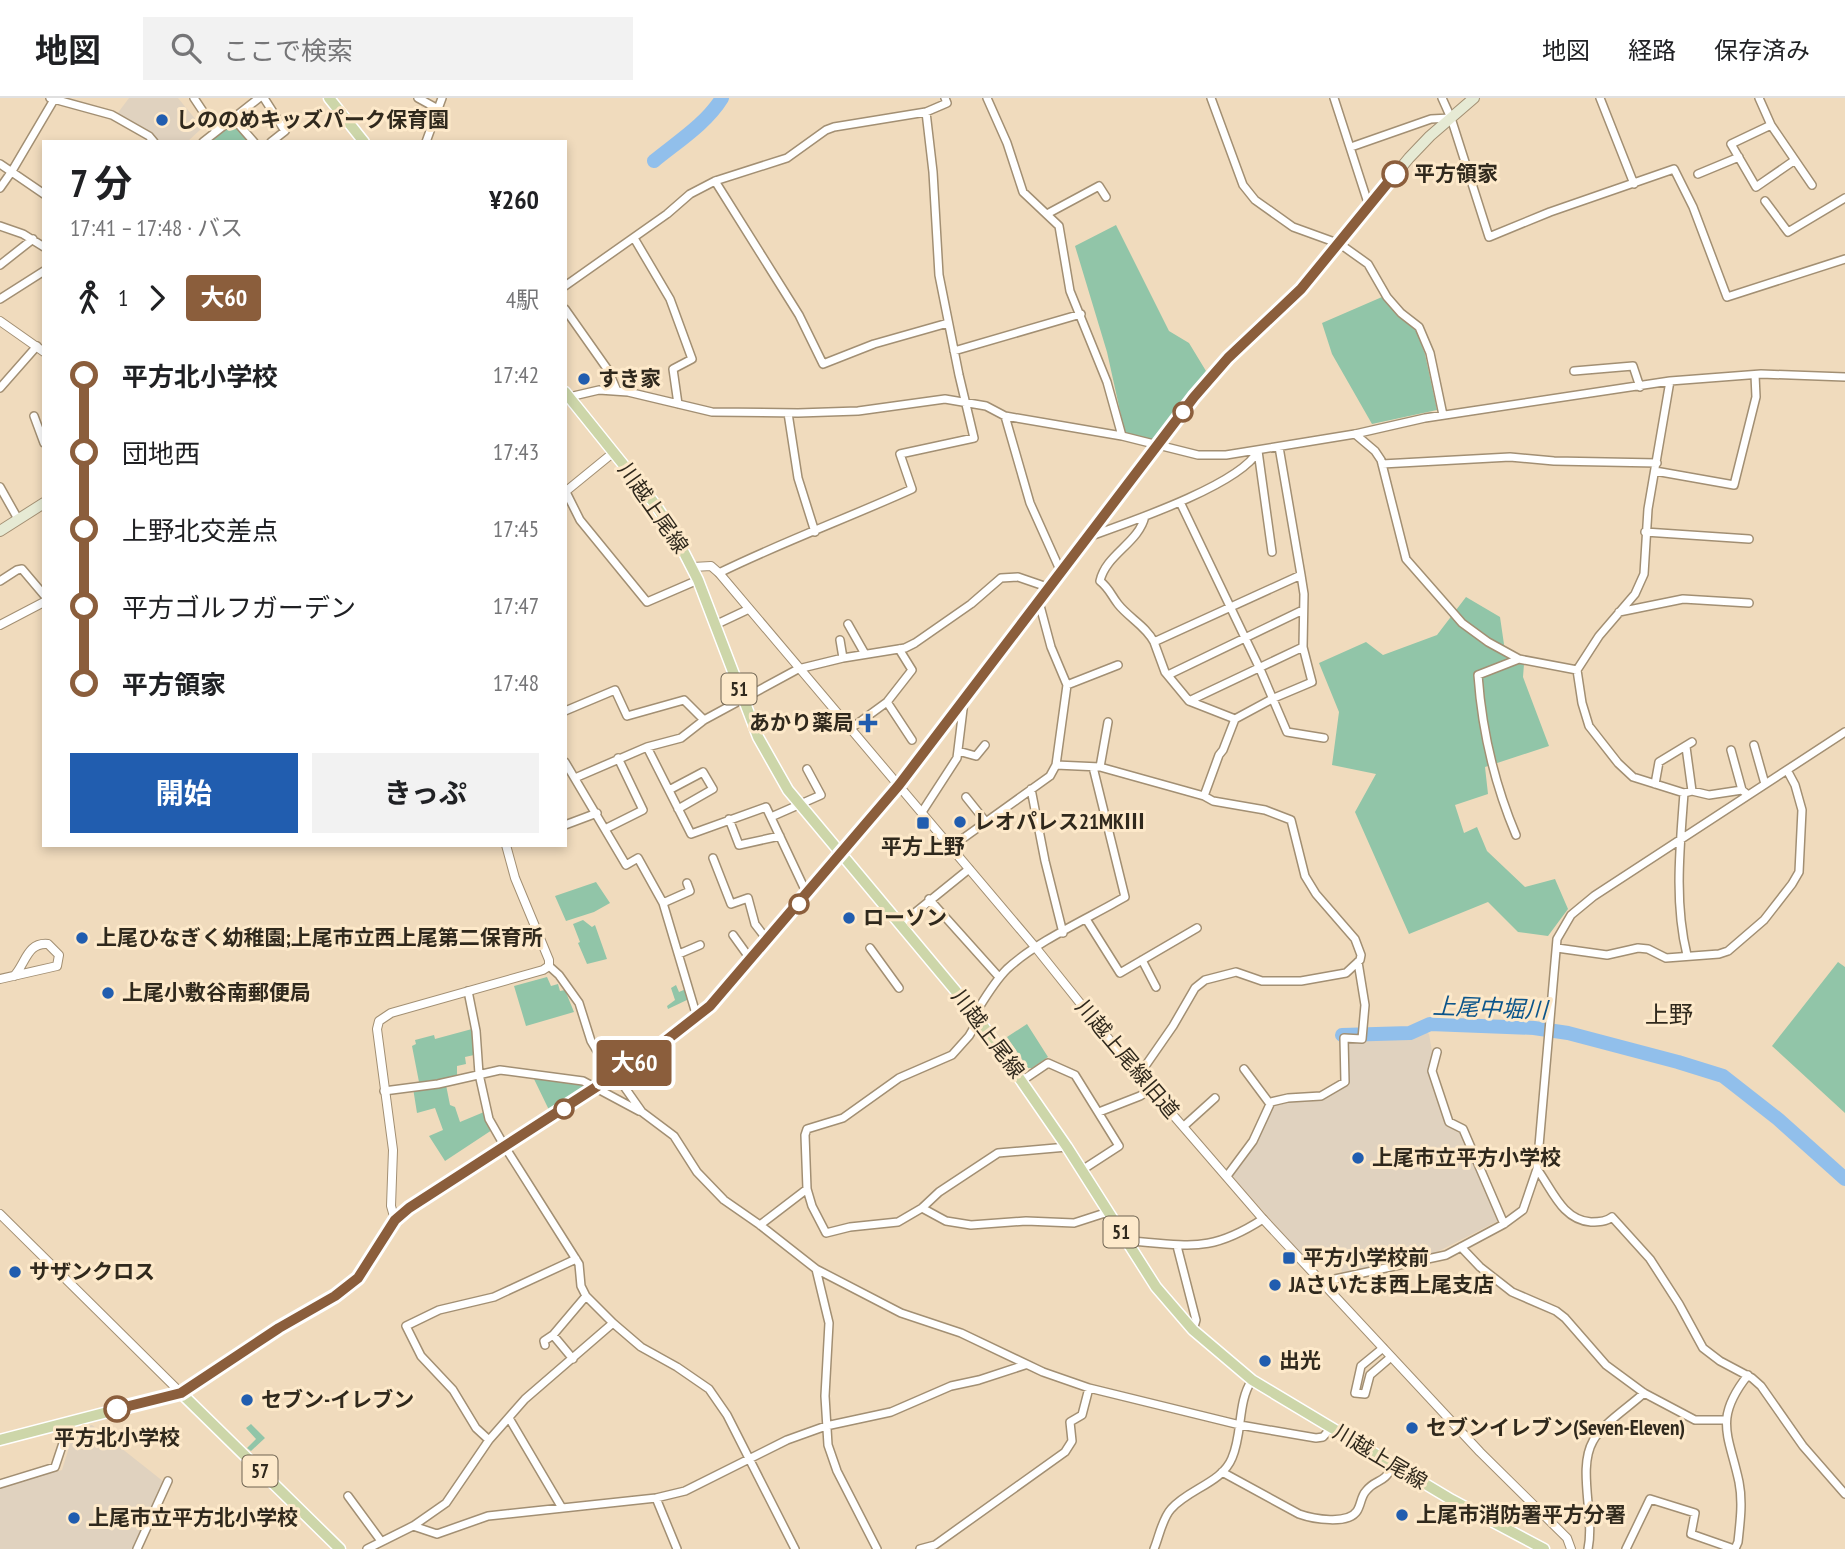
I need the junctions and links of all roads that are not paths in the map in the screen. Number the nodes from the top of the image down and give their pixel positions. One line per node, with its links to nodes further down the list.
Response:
1 (194, 98): 20 (street)
2 (261, 98): 17 (street); 24 (street)
3 (329, 98): 25 (main road)
4 (418, 98): 15 (street)
5 (442, 98): 15 (street)
6 (987, 98): 42 (street)
7 (1211, 98): 46 (street)
8 (1334, 98): 27 (street)
9 (1442, 98): 18 (street)
10 (1474, 98): 18 (main road)
11 (1600, 98): 34 (street)
12 (1760, 98): 19 (street)
13 (53, 99): 21 (street); 31 (street)
14 (948, 100): 16 (street)
15 (438, 109): 26 (street)
16 (926, 112): 33 (street); 56 (street)
17 (233, 118): 20 (street); 23 (street)
18 (1451, 118): 27 (street); 34 (street); 41 (main road)
19 (1771, 125): 28 (street); 29 (street)
20 (216, 131): 22 (street)
21 (152, 140)
22 (205, 140)
23 (252, 140)
24 (274, 140)
25 (362, 140)
26 (427, 140)
27 (1352, 148): 41 (street)
28 (1739, 157): 29 (street); 32 (street)
29 (1795, 160): 35 (street)
30 (0, 164): 31 (street)
31 (12, 172): 36 (street); 37 (street)
32 (1698, 174)
33 (715, 181): 44 (street); 56 (street)
34 (1634, 184): 48 (street)
35 (1812, 185)
36 (0, 188)
37 (42, 193)
38 (1106, 197): 42 (street)
39 (1845, 198): 40 (street)
40 (1765, 201)
41 (1369, 206): 46 (main road)
42 (1047, 214): 54 (street)
43 (0, 226): 45 (street)
44 (634, 238): 51 (street); 67 (street)
45 (33, 239): 47 (street); 49 (street)
46 (1340, 243): 70 (street); 76 (main road)
47 (42, 246)
48 (1845, 259)
49 (0, 265)
50 (42, 272): 52 (street)
51 (567, 285)
52 (0, 299)
53 (567, 312): 65 (street)
54 (1081, 314): 58 (street); 74 (street)
55 (0, 321): 57 (street)
56 (948, 323): 58 (street)
57 (40, 349): 63 (street)
58 (954, 351): 68 (street)
59 (1574, 371): 64 (street)
60 (1755, 374): 61 (street); 62 (street); 81 (street)
61 (1845, 377)
62 (1670, 381): 64 (street); 81 (street)
63 (1, 384)
64 (1640, 387): 70 (street)
65 (617, 391): 66 (street); 67 (street)
66 (567, 395): 79 (main road, 川越上尾線 / 51)
67 (678, 404): 69 (street)
68 (965, 404): 69 (street); 72 (street); 90 (street)
69 (788, 412): 90 (street)
70 (1443, 415): 73 (street)
71 (33, 416): 75 (street)
72 (1005, 416): 74 (street); 96 (street)
73 (1355, 434): 77 (street); 80 (street)
74 (1122, 436): 76 (street)
75 (42, 438)
76 (1158, 445): 78 (street); 92 (main road)
77 (1279, 447): 78 (street); 98 (street)
78 (1258, 451): 85 (street); 94 (street)
79 (614, 452): 83 (street); 95 (main road, 川越上尾線 / 51)
80 (1382, 464): 81 (street); 120 (street)
81 (1656, 467): 91 (street)
82 (0, 487): 88 (street)
83 (567, 491)
84 (567, 494): 99 (street)
85 (1180, 502): 87 (street); 107 (street)
86 (42, 504): 88 (main road)
87 (1145, 516): 92 (street); 115 (street)
88 (18, 519): 89 (main road)
89 (0, 531)
90 (815, 532): 97 (street)
91 (1645, 532): 93 (street); 109 (street)
92 (1088, 537): 96 (main road)
93 (1749, 539)
94 (1272, 552)
95 (693, 567): 97 (street); 99 (main road, 川越上尾線 / 51)
96 (1062, 572): 101 (main road)
97 (719, 573): 106 (street, 川越上尾線旧道)
98 (1301, 575): 107 (street); 108 (street)
99 (698, 580): 112 (main road, 川越上尾線 / 51)
100 (0, 581): 102 (street)
101 (1049, 588): 103 (main road); 117 (street)
102 (42, 593)
103 (1039, 602): 126 (street); 129 (main road)
104 (42, 603): 111 (street)
105 (1749, 603): 109 (street)
106 (749, 609): 112 (street); 123 (street, 川越上尾線旧道)
107 (1230, 609): 113 (street); 115 (street)
108 (1303, 610): 113 (street); 116 (street)
109 (1618, 612): 124 (street)
110 (848, 624): 118 (street)
111 (0, 625)
112 (715, 625): 128 (main road, 川越上尾線 / 51)
113 (1244, 638): 122 (street); 125 (street)
114 (840, 640): 119 (street)
115 (1154, 642): 125 (street)
116 (1303, 647): 122 (street); 127 (street)
117 (900, 649): 118 (street); 131 (street)
118 (865, 654): 119 (street)
119 (844, 658): 123 (street)
120 (1519, 659): 124 (street); 170 (street)
121 (1118, 665): 126 (street)
122 (1260, 668): 127 (street); 130 (street)
123 (798, 669): 128 (street); 136 (street, 川越上尾線旧道)
124 (1577, 670): 152 (street)
125 (1168, 675): 130 (street)
126 (1068, 685): 147 (street)
127 (1274, 698): 133 (street); 138 (street)
128 (743, 700): 134 (street); 161 (main road, 川越上尾線 / 51)
129 (964, 701): 144 (street); 154 (main road)
130 (1189, 701): 133 (street)
131 (887, 702): 136 (street); 139 (street)
132 (567, 710): 134 (street)
133 (1235, 719): 159 (street)
134 (704, 720): 142 (street)
135 (1108, 722): 148 (street)
136 (850, 729): 154 (street, 川越上尾線旧道)
137 (1845, 732): 150 (street)
138 (1324, 738)
139 (912, 740)
140 (985, 745): 144 (street)
141 (1754, 745): 153 (street)
142 (647, 747): 145 (street); 156 (street)
143 (1731, 750): 158 (street)
144 (958, 751): 163 (street)
145 (618, 758): 151 (street); 169 (street)
146 (567, 765): 151 (street)
147 (1056, 765): 148 (street); 155 (street)
148 (1097, 767): 159 (street); 182 (street)
149 (807, 769): 161 (street)
150 (1787, 769): 153 (street); 193 (street)
151 (575, 778): 164 (street)
152 (1655, 784): 157 (street); 157 (street)
153 (1765, 784): 158 (street)
154 (899, 785): 163 (street, 川越上尾線旧道); 175 (main road)
155 (1031, 789): 167 (street); 185 (street)
156 (669, 790): 162 (street); 162 (street)
157 (1688, 792): 158 (street); 172 (street)
158 (1745, 792): 172 (street)
159 (1204, 796): 196 (street)
160 (966, 797): 167 (street)
161 (799, 804): 165 (street); 175 (main road, 川越上尾線 / 51)
162 (678, 808): 166 (street)
163 (922, 812): 174 (street, 川越上尾線旧道)
164 (597, 814): 168 (street); 169 (street)
165 (771, 817): 166 (street); 171 (street)
166 (729, 819): 171 (street)
167 (986, 822): 174 (street)
168 (567, 824)
169 (605, 830): 181 (street)
170 (1516, 835)
171 (780, 836): 179 (street)
172 (1681, 839): 191 (street); 193 (street)
173 (507, 847): 197 (street)
174 (951, 847): 177 (street, 川越上尾線旧道)
175 (842, 854): 179 (street); 183 (main road, 川越上尾線 / 51)
176 (713, 858): 187 (street)
177 (969, 869): 180 (street); 190 (street, 川越上尾線旧道)
178 (687, 883): 181 (street)
179 (807, 894): 187 (street)
180 (929, 899): 183 (street); 199 (street)
181 (663, 903): 192 (street)
182 (1086, 919): 185 (street); 195 (street)
183 (901, 924): 205 (main road, 川越上尾線 / 51)
184 (1197, 928): 195 (street)
185 (1063, 933): 190 (street)
186 (733, 935): 194 (street)
187 (768, 940): 194 (street)
188 (700, 946): 192 (street)
189 (870, 948): 202 (street)
190 (1036, 948): 199 (street); 210 (street, 川越上尾線旧道)
191 (1557, 948): 193 (street); 222 (street)
192 (680, 954): 204 (street)
193 (1687, 955)
194 (751, 960): 204 (street)
195 (1142, 960): 201 (street)
196 (1358, 962): 210 (street); 216 (street)
197 (549, 965): 203 (street); 209 (street)
198 (14, 976): 198 (street); 200 (street)
199 (999, 977): 205 (street)
200 (0, 979)
201 (1156, 986)
202 (899, 988)
203 (468, 991): 208 (street); 214 (street)
204 (697, 1017): 209 (street)
205 (977, 1017): 211 (main road, 川越上尾線 / 51); 225 (street)
206 (1437, 1052): 231 (street)
207 (1244, 1069): 216 (street)
208 (479, 1074): 212 (street); 214 (street); 220 (street)
209 (616, 1075): 212 (street); 217 (street)
210 (1139, 1075): 213 (street, 川越上尾線旧道)
211 (1023, 1080): 218 (street); 221 (main road, 川越上尾線 / 51)
212 (597, 1087): 217 (street); 220 (street)
213 (1151, 1088): 218 (street); 219 (street, 川越上尾線旧道)
214 (384, 1091): 230 (street)
215 (1215, 1098): 219 (street)
216 (1270, 1104): 224 (street)
217 (642, 1112): 232 (street)
218 (1099, 1112): 223 (street)
219 (1184, 1126): 224 (street, 川越上尾線旧道)
220 (505, 1147): 230 (street); 236 (street)
221 (1067, 1147): 223 (main road, 川越上尾線 / 51); 226 (street)
222 (1537, 1169): 231 (street); 248 (street)
223 (1082, 1170): 227 (main road, 川越上尾線 / 51)
224 (1227, 1176): 229 (street, 川越上尾線旧道)
225 (807, 1189): 226 (street); 232 (street)
226 (922, 1208): 227 (street)
227 (1108, 1212): 233 (main road, 川越上尾線 / 51)
228 (0, 1214): 252 (street)
229 (1264, 1219): 234 (street); 238 (street, 川越上尾線旧道)
230 (395, 1220): 252 (street)
231 (1504, 1224): 235 (street)
232 (760, 1225): 237 (street)
233 (1126, 1241): 234 (street); 241 (main road, 川越上尾線 / 51)
234 (1177, 1246): 241 (street)
235 (1461, 1247): 238 (street); 251 (street)
236 (576, 1259): 239 (street); 260 (street)
237 (816, 1269): 247 (street); 257 (street)
238 (1323, 1284): 244 (street, 川越上尾線旧道)
239 (586, 1296): 240 (street); 242 (street)
240 (613, 1324): 246 (street); 261 (street)
241 (1193, 1330): 249 (main road, 川越上尾線 / 51)
242 (553, 1335): 243 (street); 246 (street)
243 (545, 1345)
244 (1383, 1348): 245 (street, 川越上尾線旧道); 245 (street)
245 (1391, 1357): 281 (street, 川越上尾線旧道)
246 (573, 1360): 253 (street)
247 (1025, 1364): 250 (street); 257 (street)
248 (1748, 1375): 254 (street); 266 (street)
249 (1252, 1380): 256 (street); 258 (main road, 川越上尾線 / 51)
250 (1089, 1388): 256 (street); 278 (street)
251 (1644, 1392): 254 (street); 282 (street)
252 (181, 1393): 255 (main road); 273 (main road, 57)
253 (509, 1418): 260 (street); 269 (street)
254 (1725, 1420): 284 (street)
255 (70, 1422): 259 (main road); 265 (street)
256 (1240, 1425): 258 (street); 263 (street)
257 (826, 1426): 261 (street); 277 (street)
258 (1331, 1428): 262 (main road, 川越上尾線 / 51)
259 (0, 1440)
260 (489, 1440): 270 (street)
261 (748, 1460): 268 (street); 276 (street)
262 (1393, 1465): 263 (street); 280 (main road, 川越上尾線 / 51)
263 (1222, 1472): 279 (street)
264 (168, 1481): 272 (street)
265 (0, 1484)
266 (1845, 1494)
267 (348, 1496): 271 (street)
268 (656, 1498): 269 (street); 275 (street)
269 (562, 1508): 270 (street)
270 (413, 1526): 271 (street)
271 (381, 1541): 274 (street)
272 (137, 1549)
273 (340, 1549)
274 (367, 1549)
275 (677, 1549)
276 (796, 1549)
277 (877, 1549)
278 (920, 1549)
279 (1154, 1549)
280 (1544, 1549)
281 (1571, 1549)
282 (1588, 1549)
283 (1626, 1549): 284 (street)
284 (1735, 1549)

